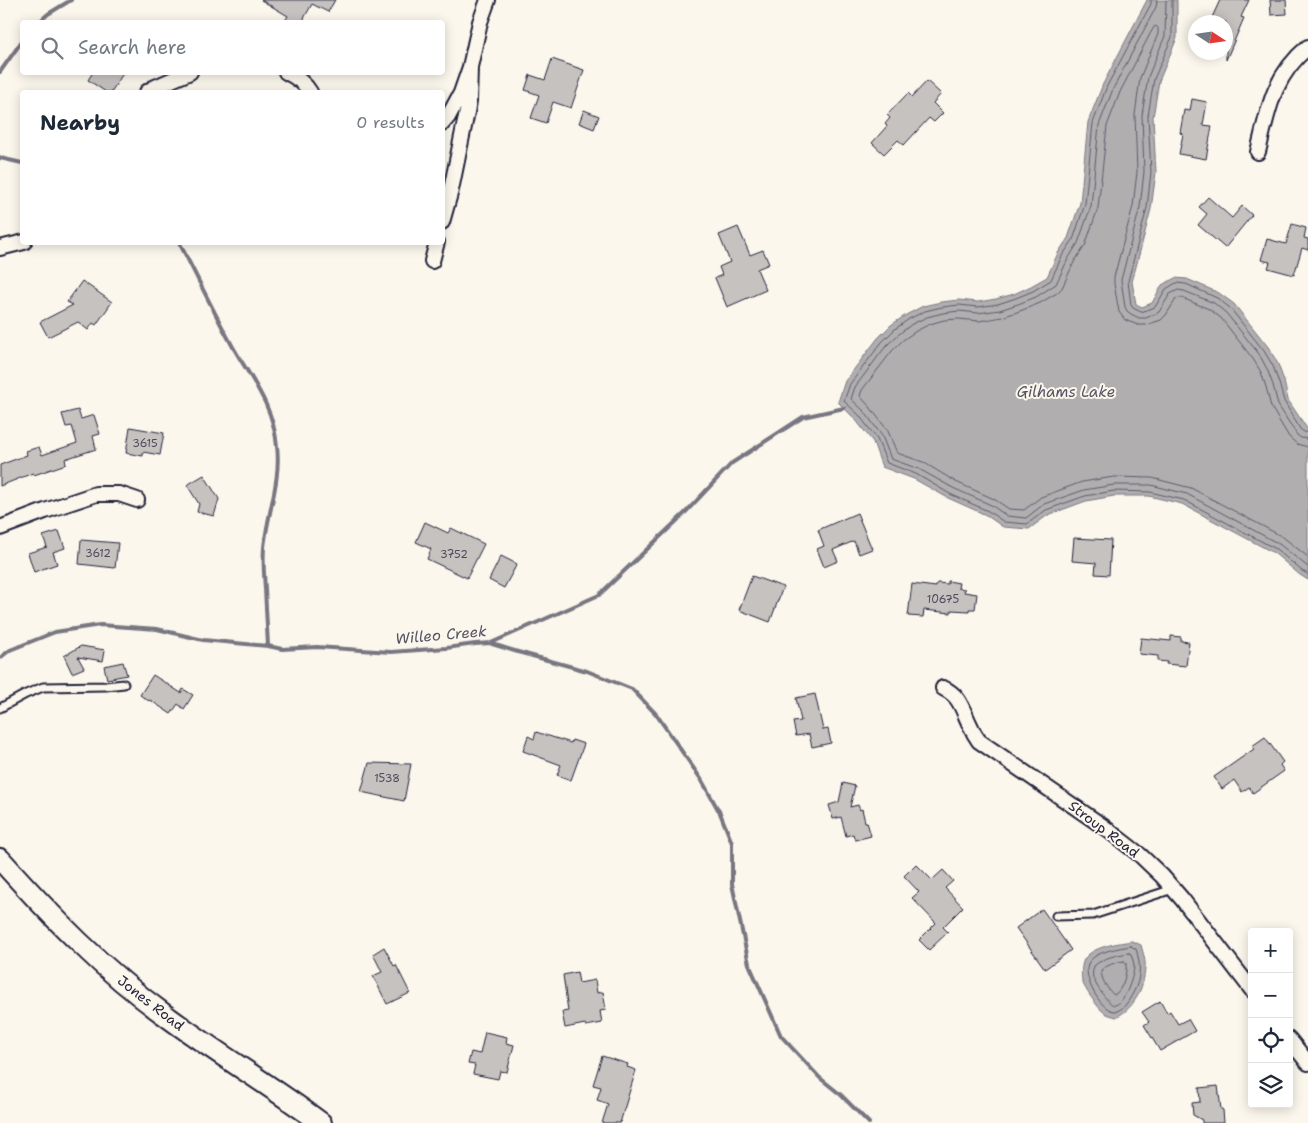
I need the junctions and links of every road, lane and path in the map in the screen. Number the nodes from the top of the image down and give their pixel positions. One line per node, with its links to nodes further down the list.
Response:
1 (488, 0): 3 (street)
2 (1308, 47): 9 (street)
3 (470, 67): 8 (street); 10 (street)
4 (183, 75): 6 (street)
5 (291, 75): 7 (street)
6 (150, 90)
7 (309, 90)
8 (445, 120)
9 (1258, 152)
10 (447, 186): 11 (street)
11 (445, 200)
12 (20, 243): 14 (street)
13 (436, 245): 15 (street)
14 (0, 248)
15 (432, 261)
16 (137, 500): 17 (street)
17 (0, 528)
18 (124, 684): 20 (lane)
19 (943, 688): 22 (street, Stroup Road)
20 (0, 708)
21 (0, 859): 27 (street, Jones Road)
22 (1174, 889): 23 (lane); 24 (street, Stroup Road)
23 (1056, 916)
24 (1248, 985)
25 (1293, 1044): 26 (street)
26 (1308, 1063)
27 (321, 1123)

